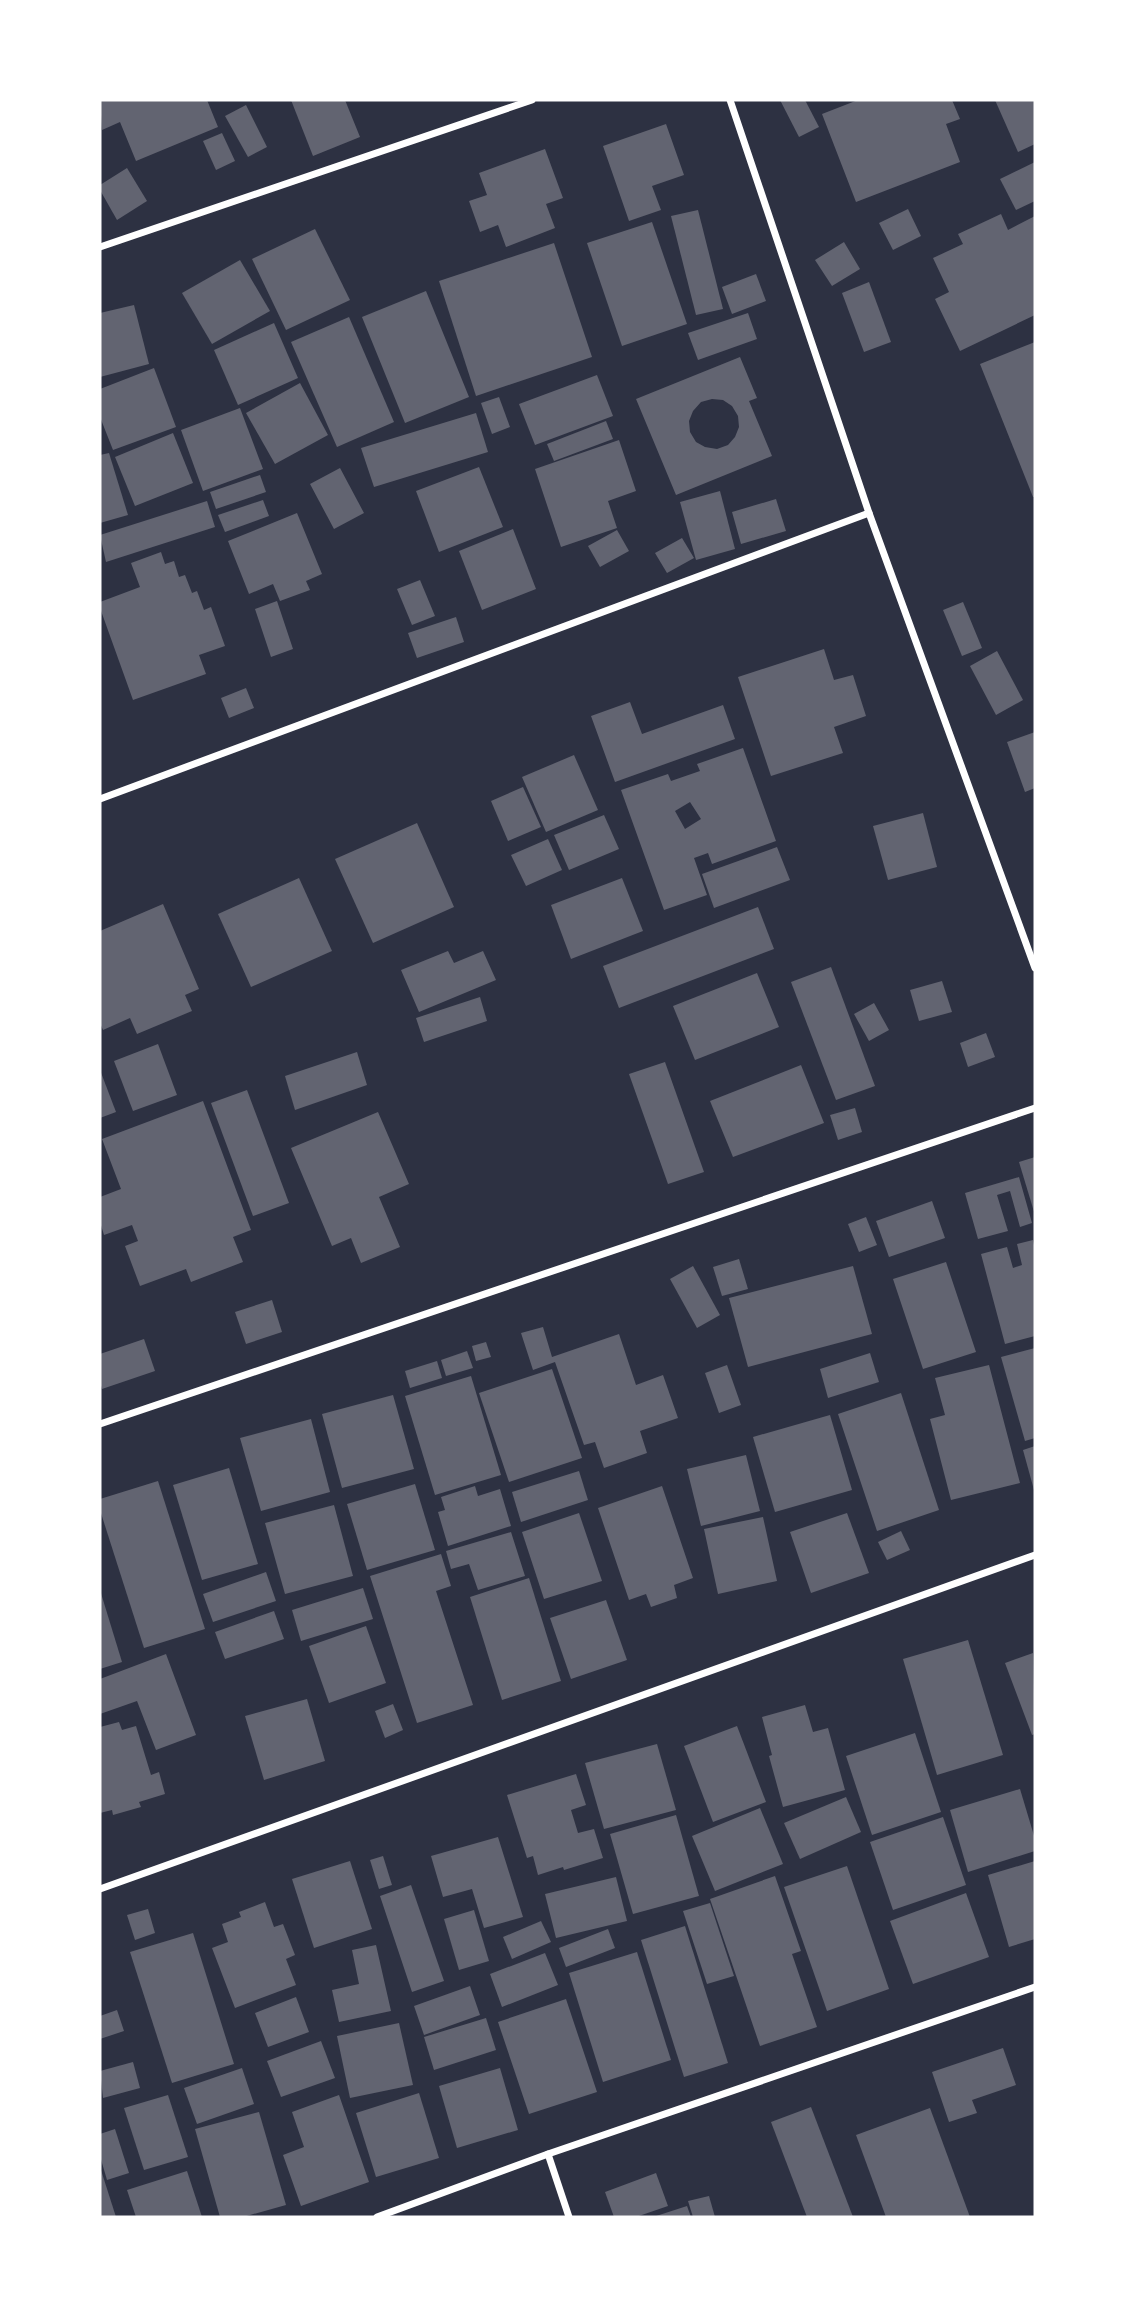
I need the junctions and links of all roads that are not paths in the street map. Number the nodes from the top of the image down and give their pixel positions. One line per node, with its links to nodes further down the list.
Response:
1 (532, 100): 3 (street)
2 (730, 100): 4 (street)
3 (100, 247)
4 (869, 513): 5 (street); 6 (street)
5 (100, 799)
6 (1035, 968)
7 (1035, 1108): 8 (street)
8 (100, 1424)
9 (1035, 1555): 10 (street)
10 (100, 1889)
11 (1035, 1987): 12 (street)
12 (548, 2154): 13 (street); 14 (street)
13 (377, 2217)
14 (569, 2217)

